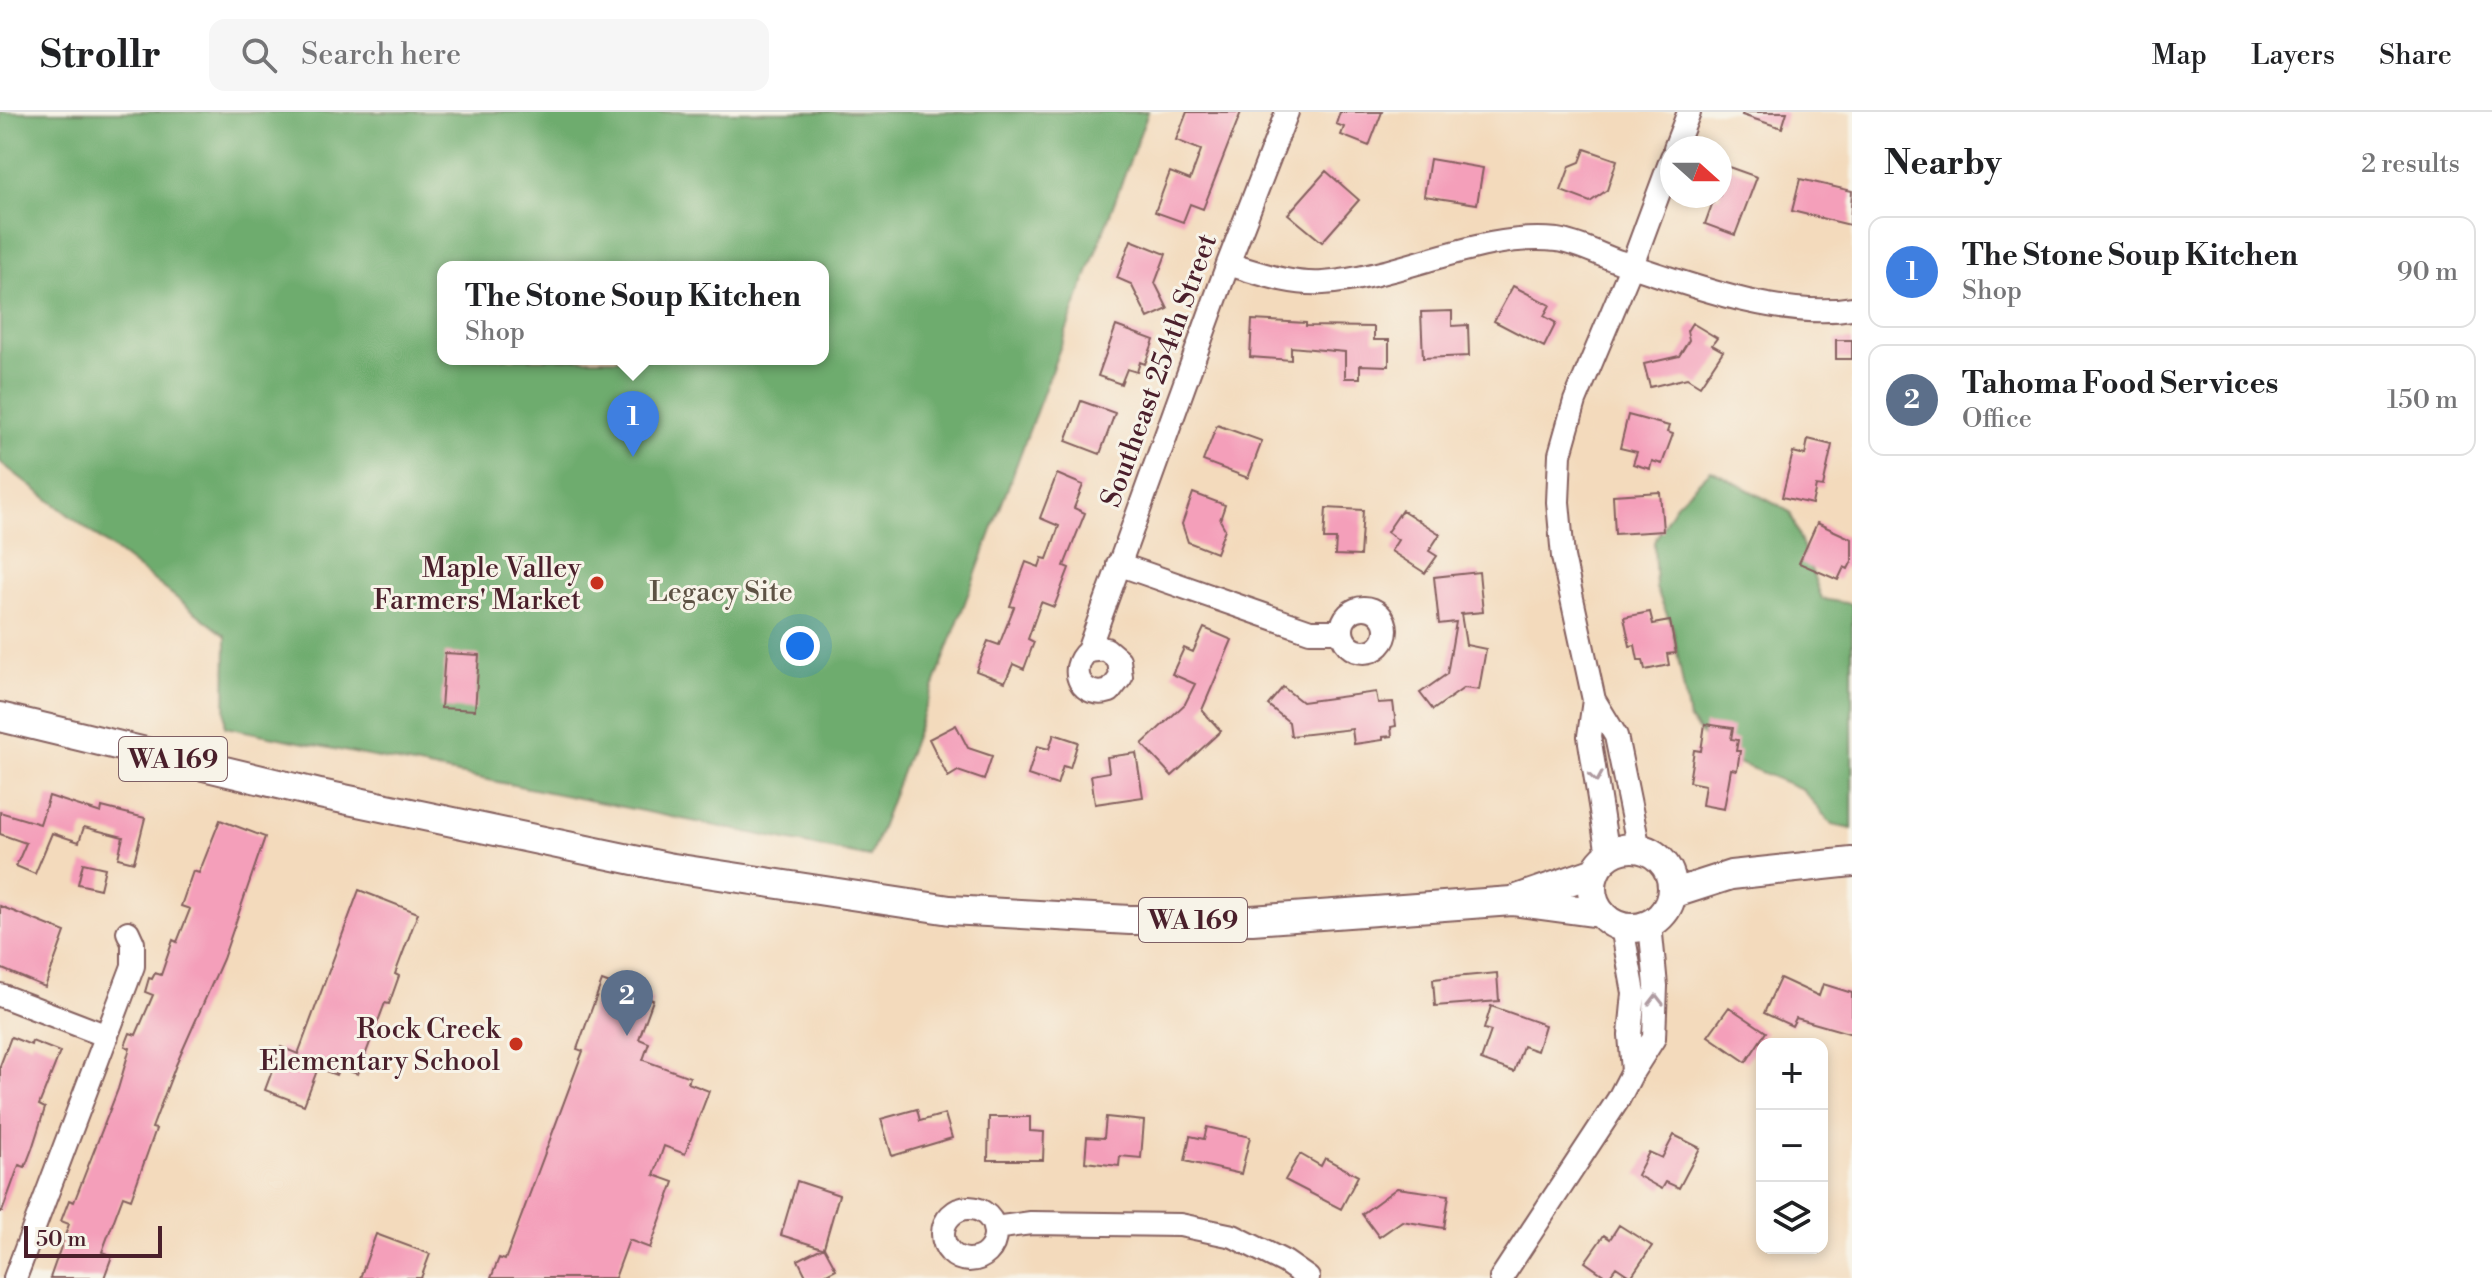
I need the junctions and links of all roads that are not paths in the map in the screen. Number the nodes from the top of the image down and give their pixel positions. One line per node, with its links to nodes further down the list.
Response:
1 (1287, 112): 5 (street, Southeast 254th Street)
2 (1689, 112): 3 (street)
3 (1680, 136)
4 (1660, 189): 6 (street)
5 (1228, 264): 6 (street); 8 (street, Southeast 254th Street)
6 (1632, 265): 7 (street); 11 (street)
7 (1852, 308)
8 (1118, 564): 9 (street); 10 (street, Southeast 254th Street)
9 (1341, 631)
10 (1088, 651)
11 (1594, 700): 13 (street); 16 (street, one-way to 16)
12 (0, 717): 19 (main road, WA 169)
13 (1639, 849): 15 (main road); 16 (main road, WA 169)
14 (1852, 862): 17 (main road)
15 (1664, 863): 17 (main road); 18 (main road)
16 (1602, 864): 19 (main road, WA 169); 20 (main road)
17 (1731, 875): 18 (main road)
18 (1672, 894): 21 (main road)
19 (1512, 901): 20 (main road, WA 169)
20 (1611, 920): 21 (main road, WA 169); 25 (street)
21 (1650, 924): 25 (street, one-way to 21)
22 (128, 932): 24 (street)
23 (0, 995): 24 (street)
24 (107, 1036): 27 (street)
25 (1633, 1071): 29 (street)
26 (994, 1228): 28 (street)
27 (15, 1278)
28 (1308, 1278)
29 (1501, 1278)

